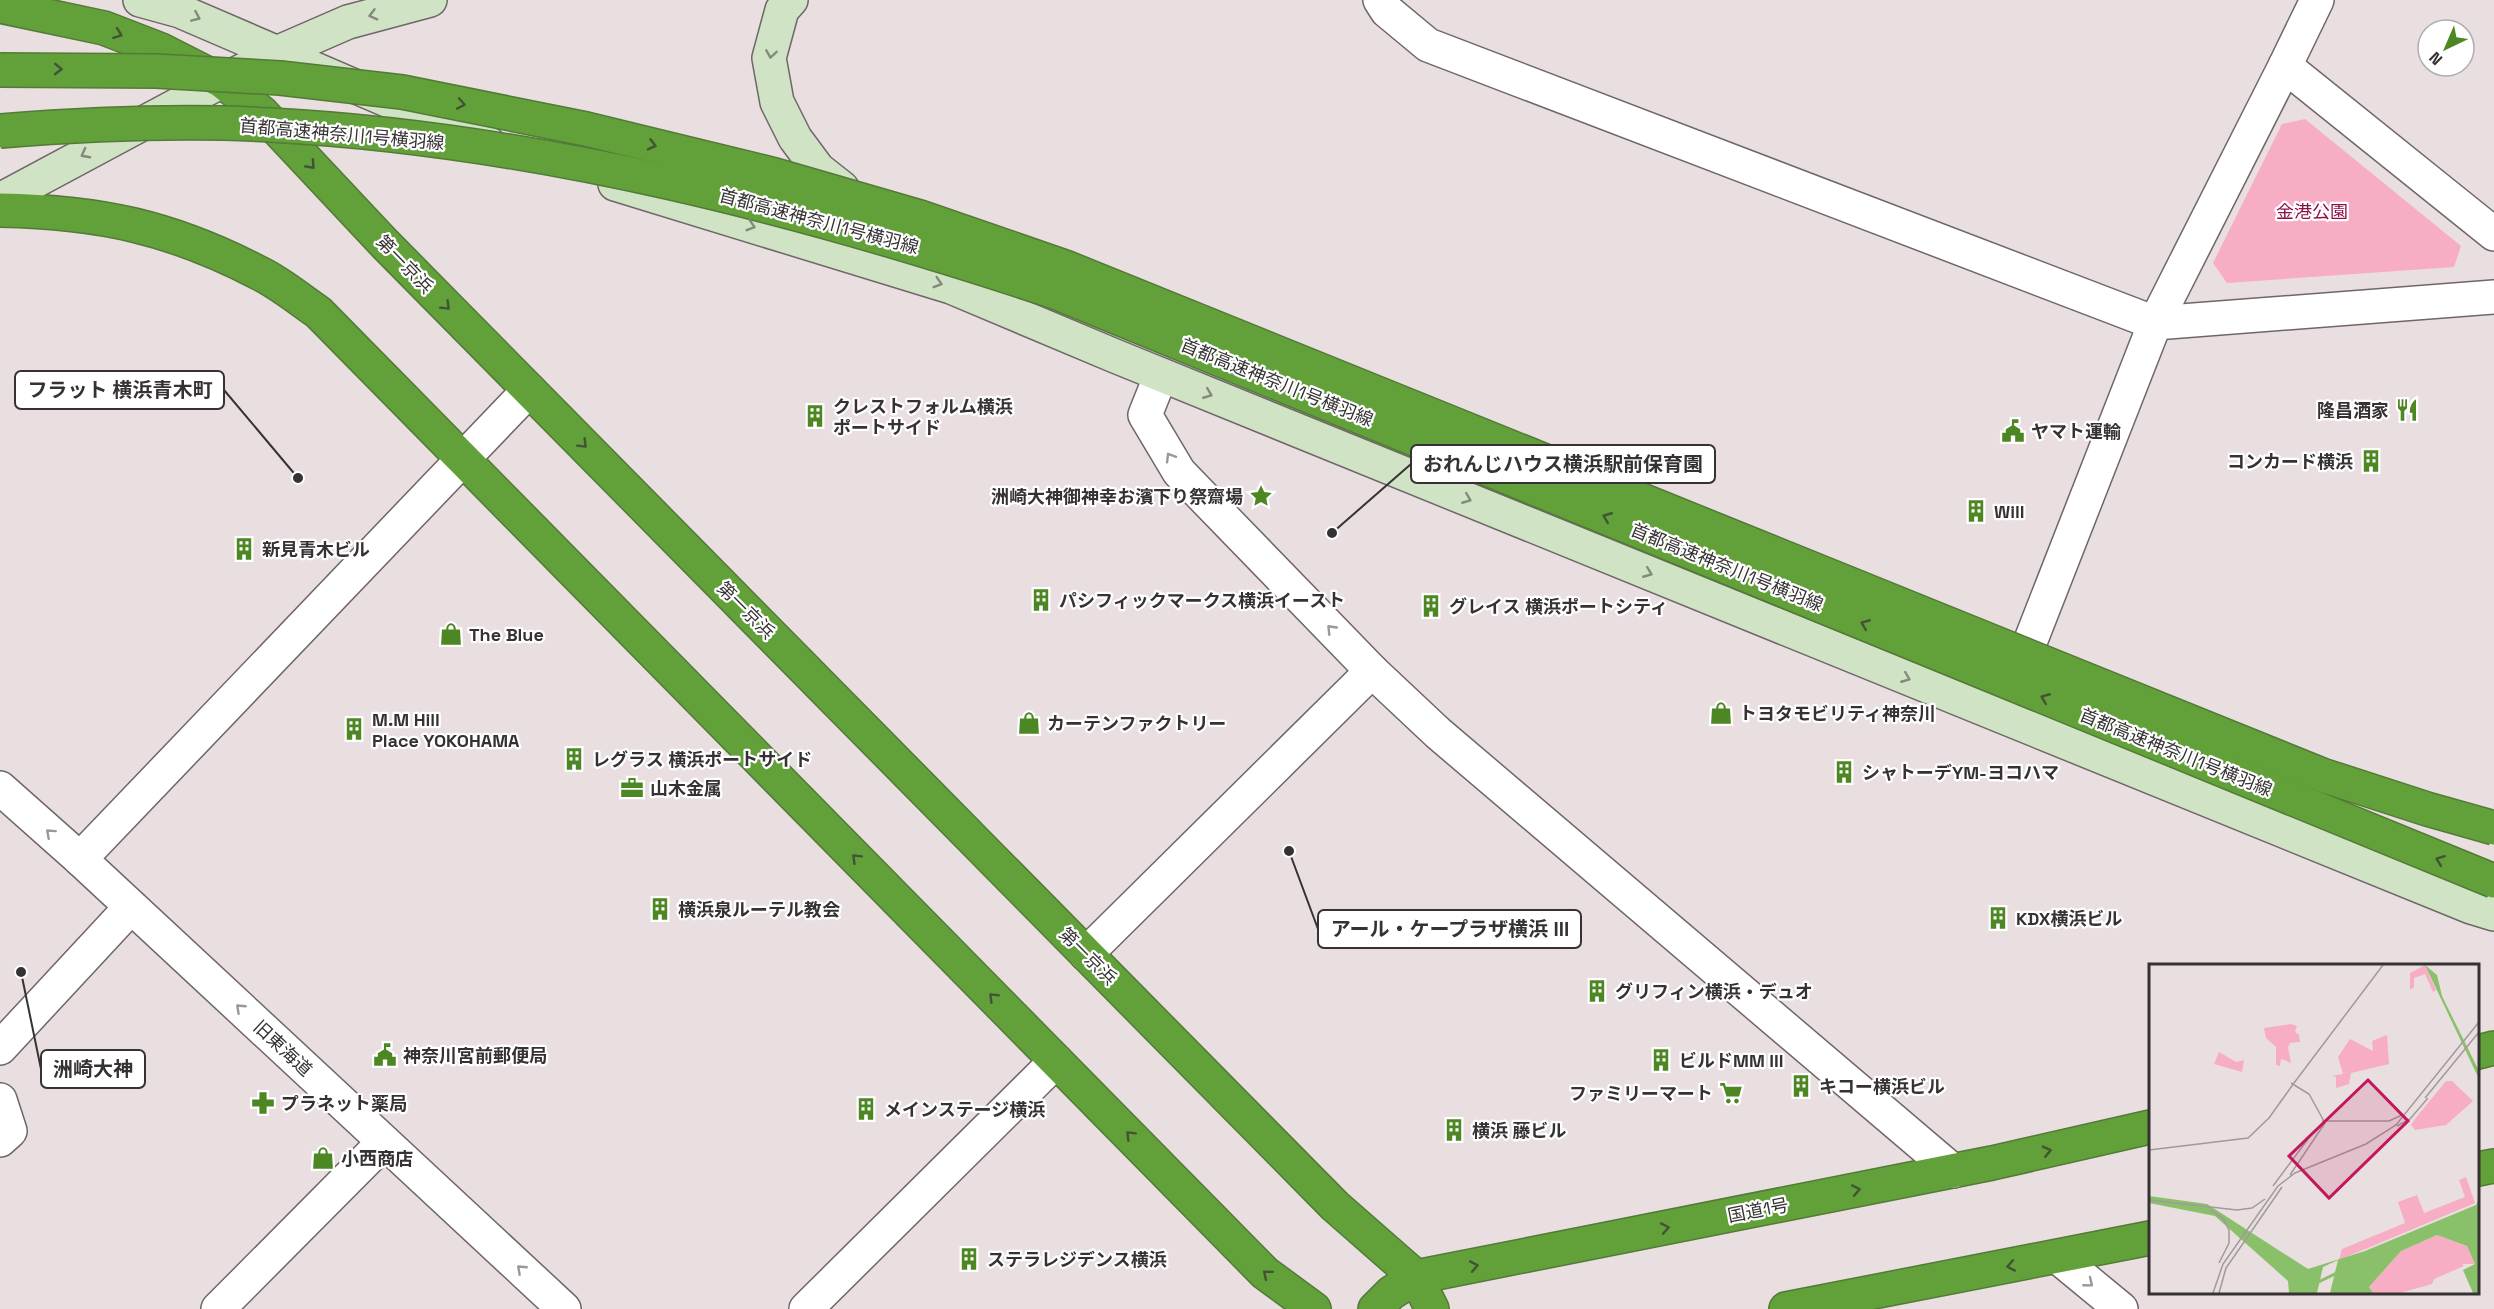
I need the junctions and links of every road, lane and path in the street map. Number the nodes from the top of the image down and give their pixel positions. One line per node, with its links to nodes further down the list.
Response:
1 (140, 0): 7 (street, one-way to 7)
2 (430, 0): 7 (street, one-way to 7)
3 (791, 0): 12 (street, one-way to 12)
4 (1380, 0): 18 (street)
5 (2317, 0): 8 (street)
6 (0, 6): 10 (highway, 第一京浜, one-way to 10)
7 (279, 52): 10 (street); 14 (street)
8 (2285, 66): 16 (street); 18 (street)
9 (0, 70): 24 (highway, 首都高速神奈川1号横羽線, one-way to 24, bridge)
10 (222, 81): 13 (street, one-way to 13); 20 (highway, 第一京浜, one-way to 20)
11 (0, 131): 30 (highway, 首都高速神奈川1号横羽線, one-way to 11, bridge)
12 (842, 188): 14 (street); 22 (street)
13 (0, 200)
14 (668, 200): 19 (street, one-way to 19)
15 (0, 210): 21 (highway)
16 (2494, 234)
17 (2494, 297): 18 (street)
18 (2155, 323): 22 (street)
19 (1161, 375): 23 (street, one-way to 19); 32 (street, one-way to 32)
20 (529, 390): 21 (street); 33 (highway, 第一京浜, one-way to 33)
21 (464, 460): 29 (street); 37 (highway, one-way to 21)
22 (2027, 650): 27 (street)
23 (1372, 671): 33 (street); 44 (street)
24 (2322, 775): 26 (highway, 首都高速神奈川1号横羽線, bridge); 28 (highway, bridge)
25 (0, 788): 29 (street, 旧東海道, one-way to 25)
26 (2494, 828)
27 (2494, 838)
28 (2494, 846)
29 (80, 859): 31 (street, 旧東海道)
30 (2494, 881)
31 (131, 907): 34 (street); 41 (street, 旧東海道, one-way to 31)
32 (2494, 914)
33 (1086, 954): 47 (highway, 第一京浜)
34 (0, 1048)
35 (2494, 1048): 36 (highway)
36 (2479, 1052)
37 (1056, 1061): 50 (street); 51 (highway, one-way to 37)
38 (0, 1100): 40 (street)
39 (2149, 1127): 44 (highway, 国道1号, one-way to 39)
40 (0, 1140)
41 (384, 1142): 48 (street); 49 (street, 旧東海道, one-way to 41)
42 (2494, 1166): 43 (highway)
43 (2479, 1169)
44 (1953, 1171): 47 (highway, 国道1号, one-way to 44)
45 (2149, 1238): 46 (highway)
46 (2058, 1257): 54 (highway, one-way to 54); 55 (street, one-way to 55)
47 (1416, 1277): 52 (highway, 国道1号); 53 (highway, 第一京浜)
48 (218, 1309)
49 (564, 1309)
50 (806, 1309)
51 (1314, 1309)
52 (1375, 1309)
53 (1432, 1309)
54 (1786, 1309)
55 (2121, 1309)

